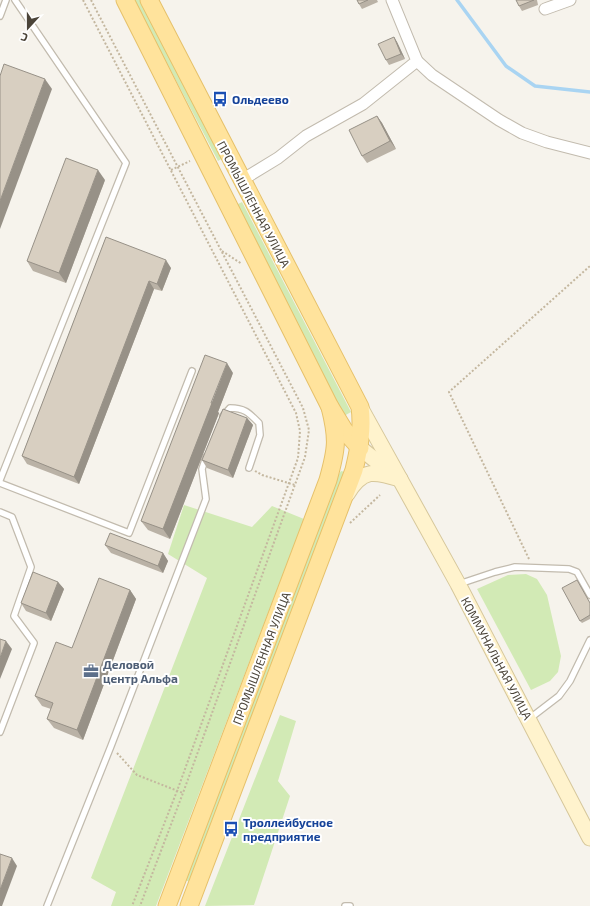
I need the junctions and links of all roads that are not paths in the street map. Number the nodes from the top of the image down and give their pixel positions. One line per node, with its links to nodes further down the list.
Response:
1 (6, 0): 8 (lane)
2 (15, 0): 22 (lane)
3 (125, 0): 12 (main road, ПРОМЫШЛЕННАЯ УЛИЦА)
4 (149, 0): 11 (main road, ПРОМЫШЛЕННАЯ УЛИЦА)
5 (392, 0): 9 (street)
6 (570, 0): 7 (street)
7 (545, 9)
8 (0, 16)
9 (417, 60): 10 (street); 11 (street)
10 (590, 153)
11 (242, 180): 12 (main road); 15 (main road, ПРОМЫШЛЕННАЯ УЛИЦА)
12 (221, 190): 14 (main road, ПРОМЫШЛЕННАЯ УЛИЦА)
13 (192, 371): 22 (lane)
14 (330, 407): 17 (main road, ПРОМЫШЛЕННАЯ УЛИЦА); 19 (main road, ПРОМЫШЛЕННАЯ УЛИЦА)
15 (360, 407): 17 (main road, ПРОМЫШЛЕННАЯ УЛИЦА); 21 (main road, ПРОМЫШЛЕННАЯ УЛИЦА)
16 (221, 422): 20 (lane)
17 (360, 448): 19 (main road); 21 (main road, ПРОМЫШЛЕННАЯ УЛИЦА); 23 (main road, ПРОМЫШЛЕННАЯ УЛИЦА)
18 (210, 449): 31 (lane)
19 (335, 455): 32 (main road, ПРОМЫШЛЕННАЯ УЛИЦА)
20 (249, 468)
21 (400, 479): 23 (main road, ПРОМЫШЛЕННАЯ УЛИЦА); 25 (main road, КОММУНАЛЬНАЯ УЛИЦА)
22 (0, 482)
23 (343, 500): 33 (main road, ПРОМЫШЛЕННАЯ УЛИЦА)
24 (0, 512): 29 (lane)
25 (458, 584): 26 (lane); 28 (main road, КОММУНАЛЬНАЯ УЛИЦА)
26 (590, 595)
27 (590, 640): 28 (lane)
28 (529, 720): 30 (main road, КОММУНАЛЬНАЯ УЛИЦА)
29 (0, 732)
30 (590, 838)
31 (47, 906)
32 (168, 906)
33 (189, 906)
34 (345, 906): 35 (lane)
35 (350, 906)

